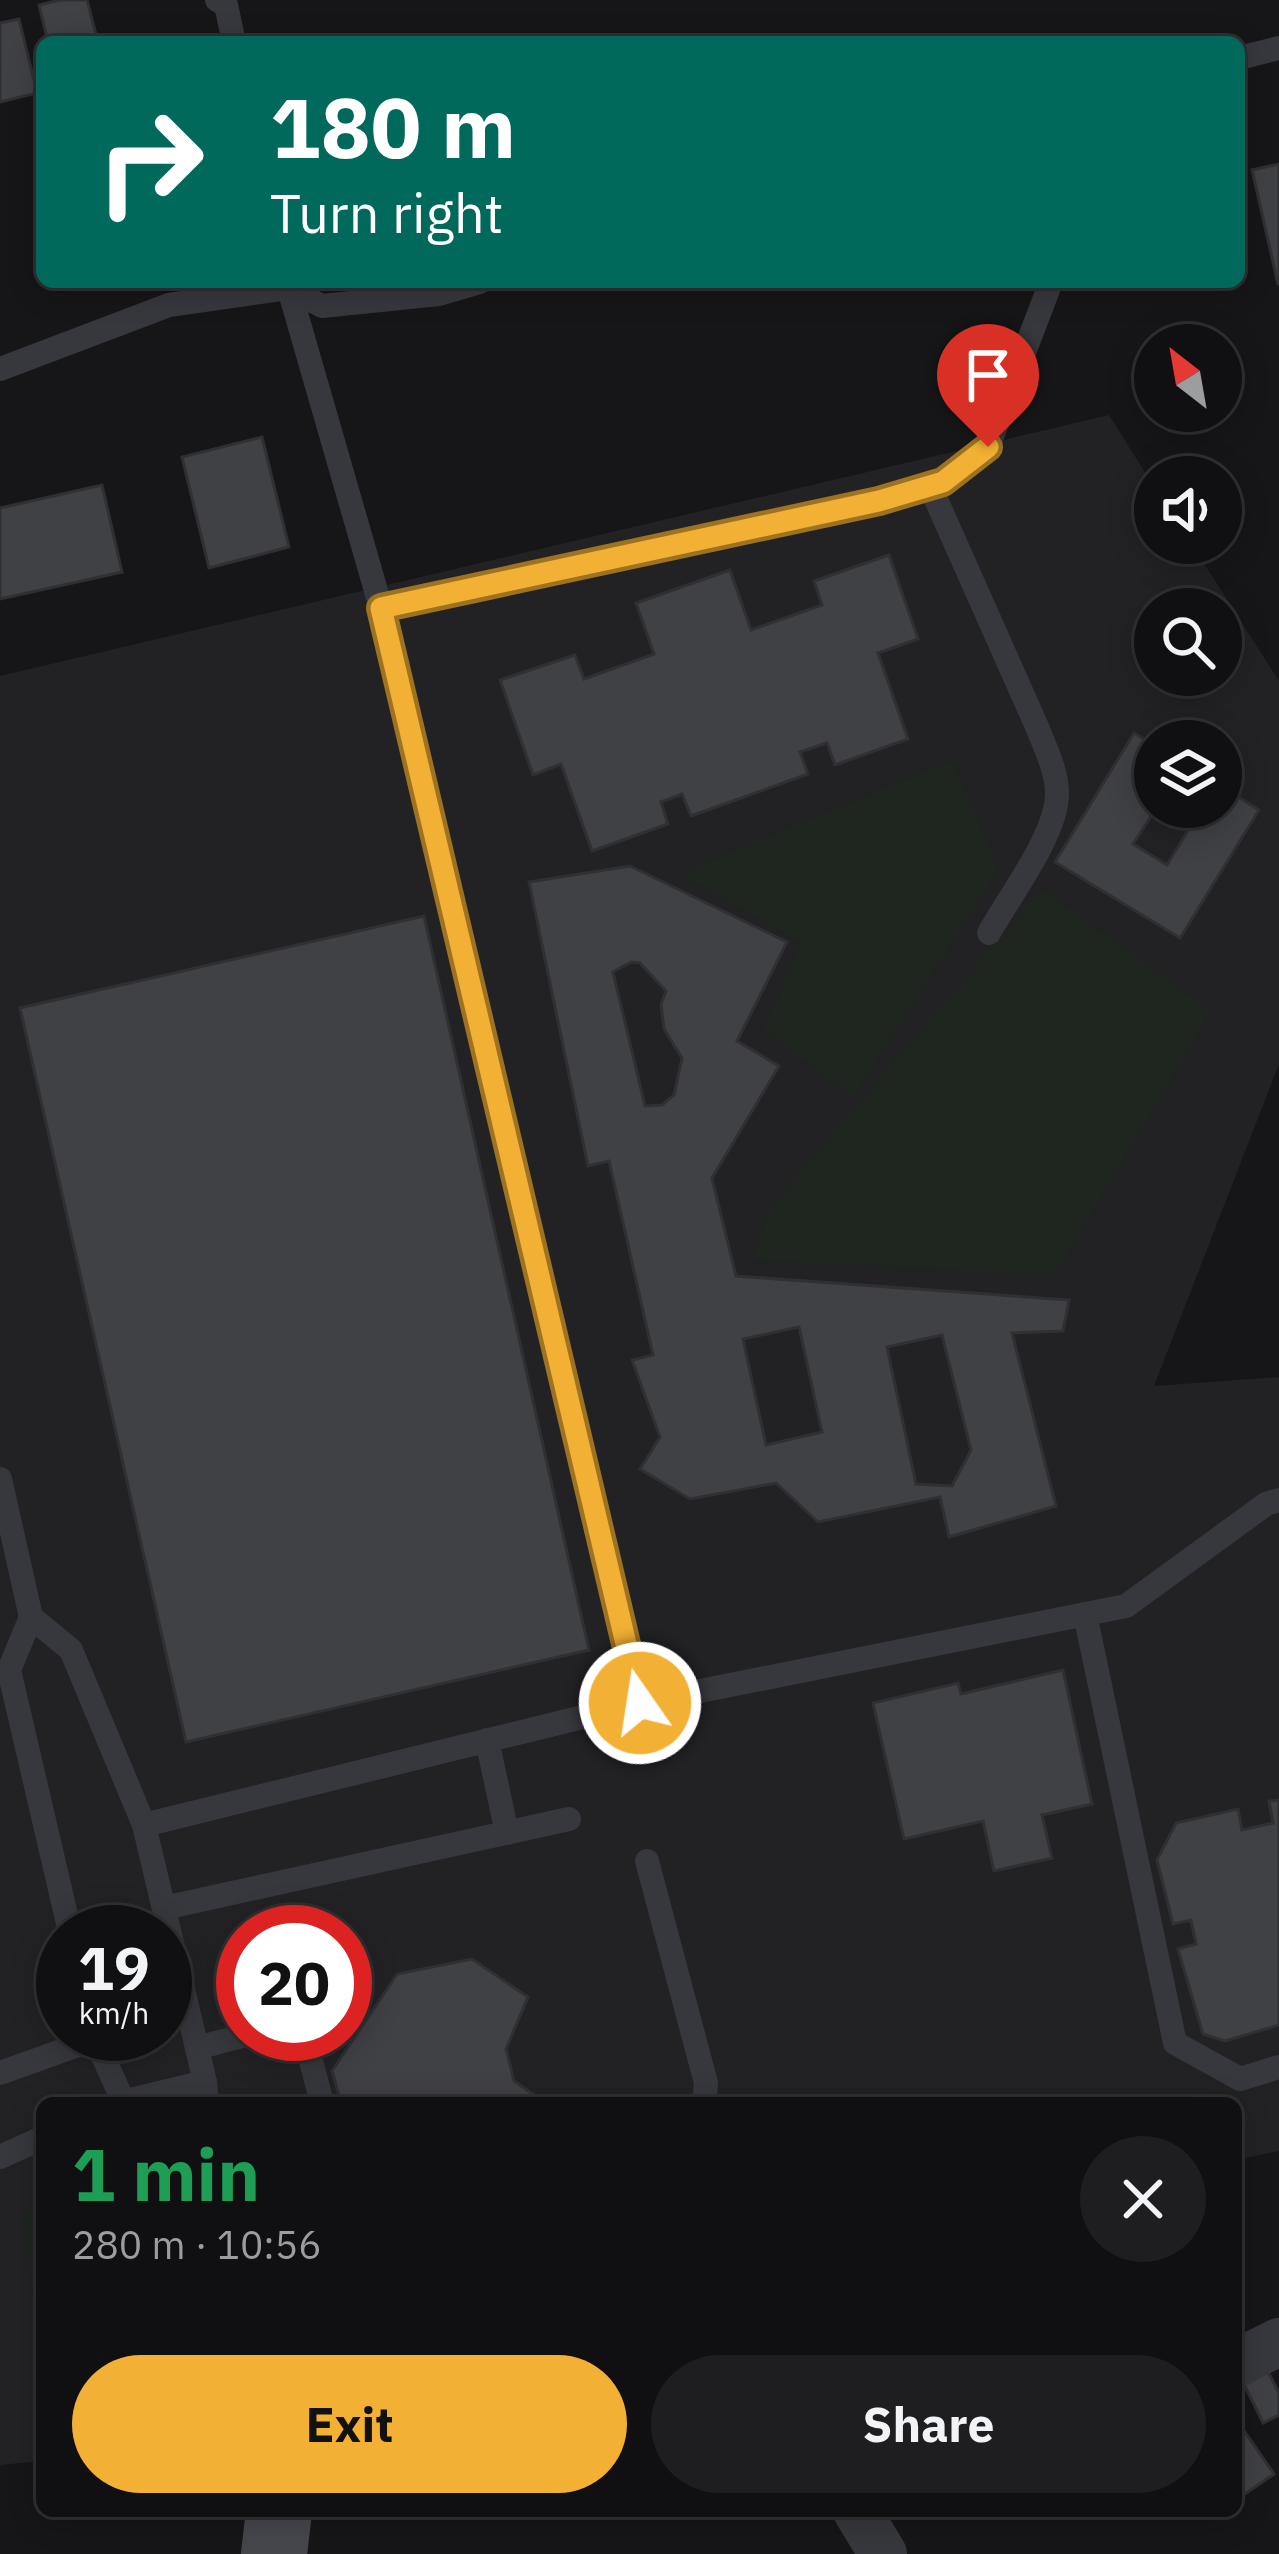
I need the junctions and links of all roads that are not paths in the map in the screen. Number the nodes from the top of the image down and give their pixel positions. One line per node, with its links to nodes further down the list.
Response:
1 (217, 0): 2 (lane)
2 (233, 36)
3 (1279, 48): 4 (lane)
4 (1245, 56)
5 (269, 288): 10 (lane)
6 (288, 288): 12 (lane)
7 (292, 288): 8 (lane)
8 (460, 288)
9 (1049, 288): 11 (lane)
10 (0, 369)
11 (930, 486): 12 (lane); 13 (lane)
12 (381, 608): 18 (lane)
13 (988, 933)
14 (0, 1479): 17 (lane)
15 (1279, 1501): 16 (lane)
16 (1085, 1614): 18 (lane); 33 (lane)
17 (31, 1617): 21 (lane); 24 (lane)
18 (640, 1703): 19 (lane)
19 (487, 1740): 21 (lane); 22 (lane)
20 (569, 1819): 22 (lane)
21 (144, 1825): 25 (lane)
22 (507, 1833): 26 (lane)
23 (647, 1861): 39 (lane)
24 (64, 1905)
25 (163, 1905)
26 (178, 1905)
27 (192, 2039): 29 (lane)
28 (216, 2043): 29 (lane)
29 (197, 2048): 35 (lane)
30 (36, 2060): 34 (lane)
31 (108, 2061): 36 (lane)
32 (311, 2061): 38 (lane)
33 (1279, 2067)
34 (0, 2073)
35 (206, 2093): 37 (lane)
36 (120, 2097)
37 (169, 2097)
38 (320, 2097)
39 (705, 2097)
40 (36, 2141): 41 (lane)
41 (0, 2157)
42 (1279, 2342): 43 (street)
43 (1242, 2360)
44 (861, 2517): 45 (street)
45 (884, 2554)

